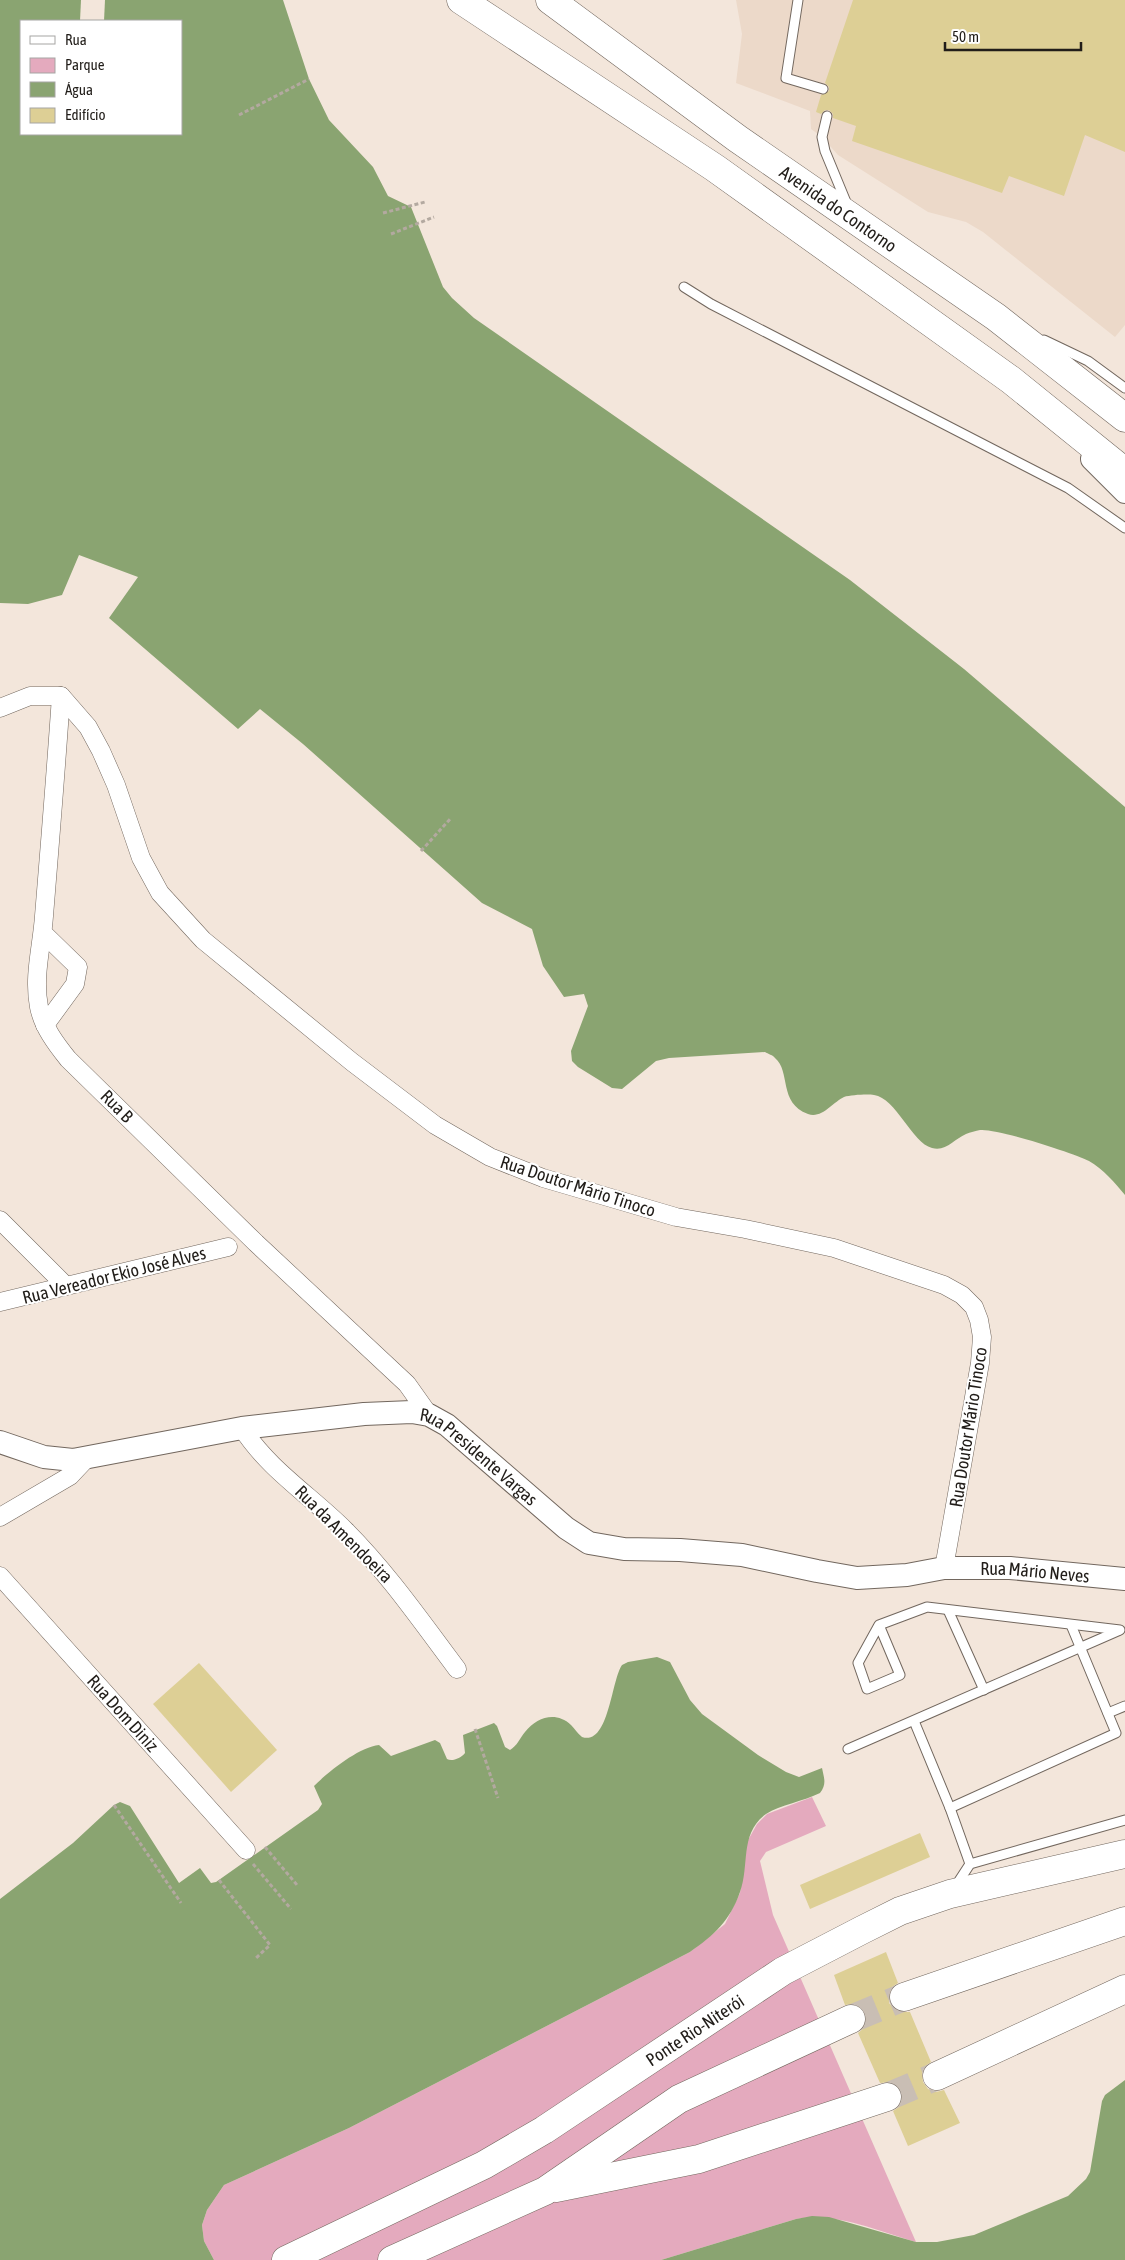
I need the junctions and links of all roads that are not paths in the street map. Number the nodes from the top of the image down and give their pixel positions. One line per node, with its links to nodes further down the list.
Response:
1 (461, 0): 9 (highway)
2 (550, 0): 6 (highway, Avenida do Contorno)
3 (798, 0): 4 (lane)
4 (823, 89)
5 (827, 116): 6 (lane)
6 (855, 220): 8 (highway, Avenida do Contorno)
7 (684, 287): 14 (lane)
8 (996, 317): 10 (lane); 11 (highway, Avenida do Contorno)
9 (1011, 380): 12 (highway); 13 (street)
10 (1125, 388)
11 (1125, 418)
12 (1125, 472)
13 (1125, 492)
14 (1125, 528)
15 (61, 696): 16 (street); 17 (street, Rua B); 28 (street, Rua Doutor Mário Tinoco)
16 (0, 708)
17 (43, 933): 18 (street, Rua B); 18 (street)
18 (45, 1025): 23 (street, Rua B)
19 (0, 1220): 21 (street)
20 (228, 1247): 21 (street, Rua Vereador Ekio José Alves)
21 (65, 1285): 22 (street, Rua Vereador Ekio José Alves)
22 (0, 1302)
23 (429, 1416): 24 (street, Rua Presidente Vargas); 28 (street, Rua Presidente Vargas)
24 (242, 1428): 26 (street, Rua Presidente Vargas); 36 (street, Rua da Amendoeira)
25 (0, 1442): 26 (street, Rua Presidente Vargas)
26 (86, 1458): 27 (street)
27 (0, 1517)
28 (944, 1568): 30 (street, Rua Mário Neves)
29 (0, 1576): 44 (street, Rua Dom Diniz)
30 (1125, 1579)
31 (948, 1610): 32 (lane); 33 (lane); 37 (lane)
32 (879, 1625): 32 (lane)
33 (1071, 1625): 34 (lane); 35 (lane)
34 (1123, 1629): 35 (lane)
35 (1082, 1647): 37 (lane); 39 (lane)
36 (457, 1669)
37 (984, 1690): 40 (lane)
38 (1125, 1706): 39 (lane)
39 (1108, 1713): 42 (lane)
40 (914, 1721): 41 (lane); 42 (lane)
41 (848, 1749)
42 (950, 1808): 46 (lane)
43 (1125, 1820): 46 (lane)
44 (247, 1854)
45 (1125, 1854): 47 (highway, Ponte Rio-Niterói)
46 (970, 1864): 47 (lane)
47 (950, 1894): 55 (highway, Ponte Rio-Niterói)
48 (1125, 1921): 50 (highway)
49 (1125, 1989): 52 (highway)
50 (904, 1997)
51 (851, 2019): 54 (highway)
52 (937, 2076)
53 (887, 2098): 54 (highway)
54 (545, 2191): 56 (highway)
55 (286, 2260)
56 (392, 2260)

